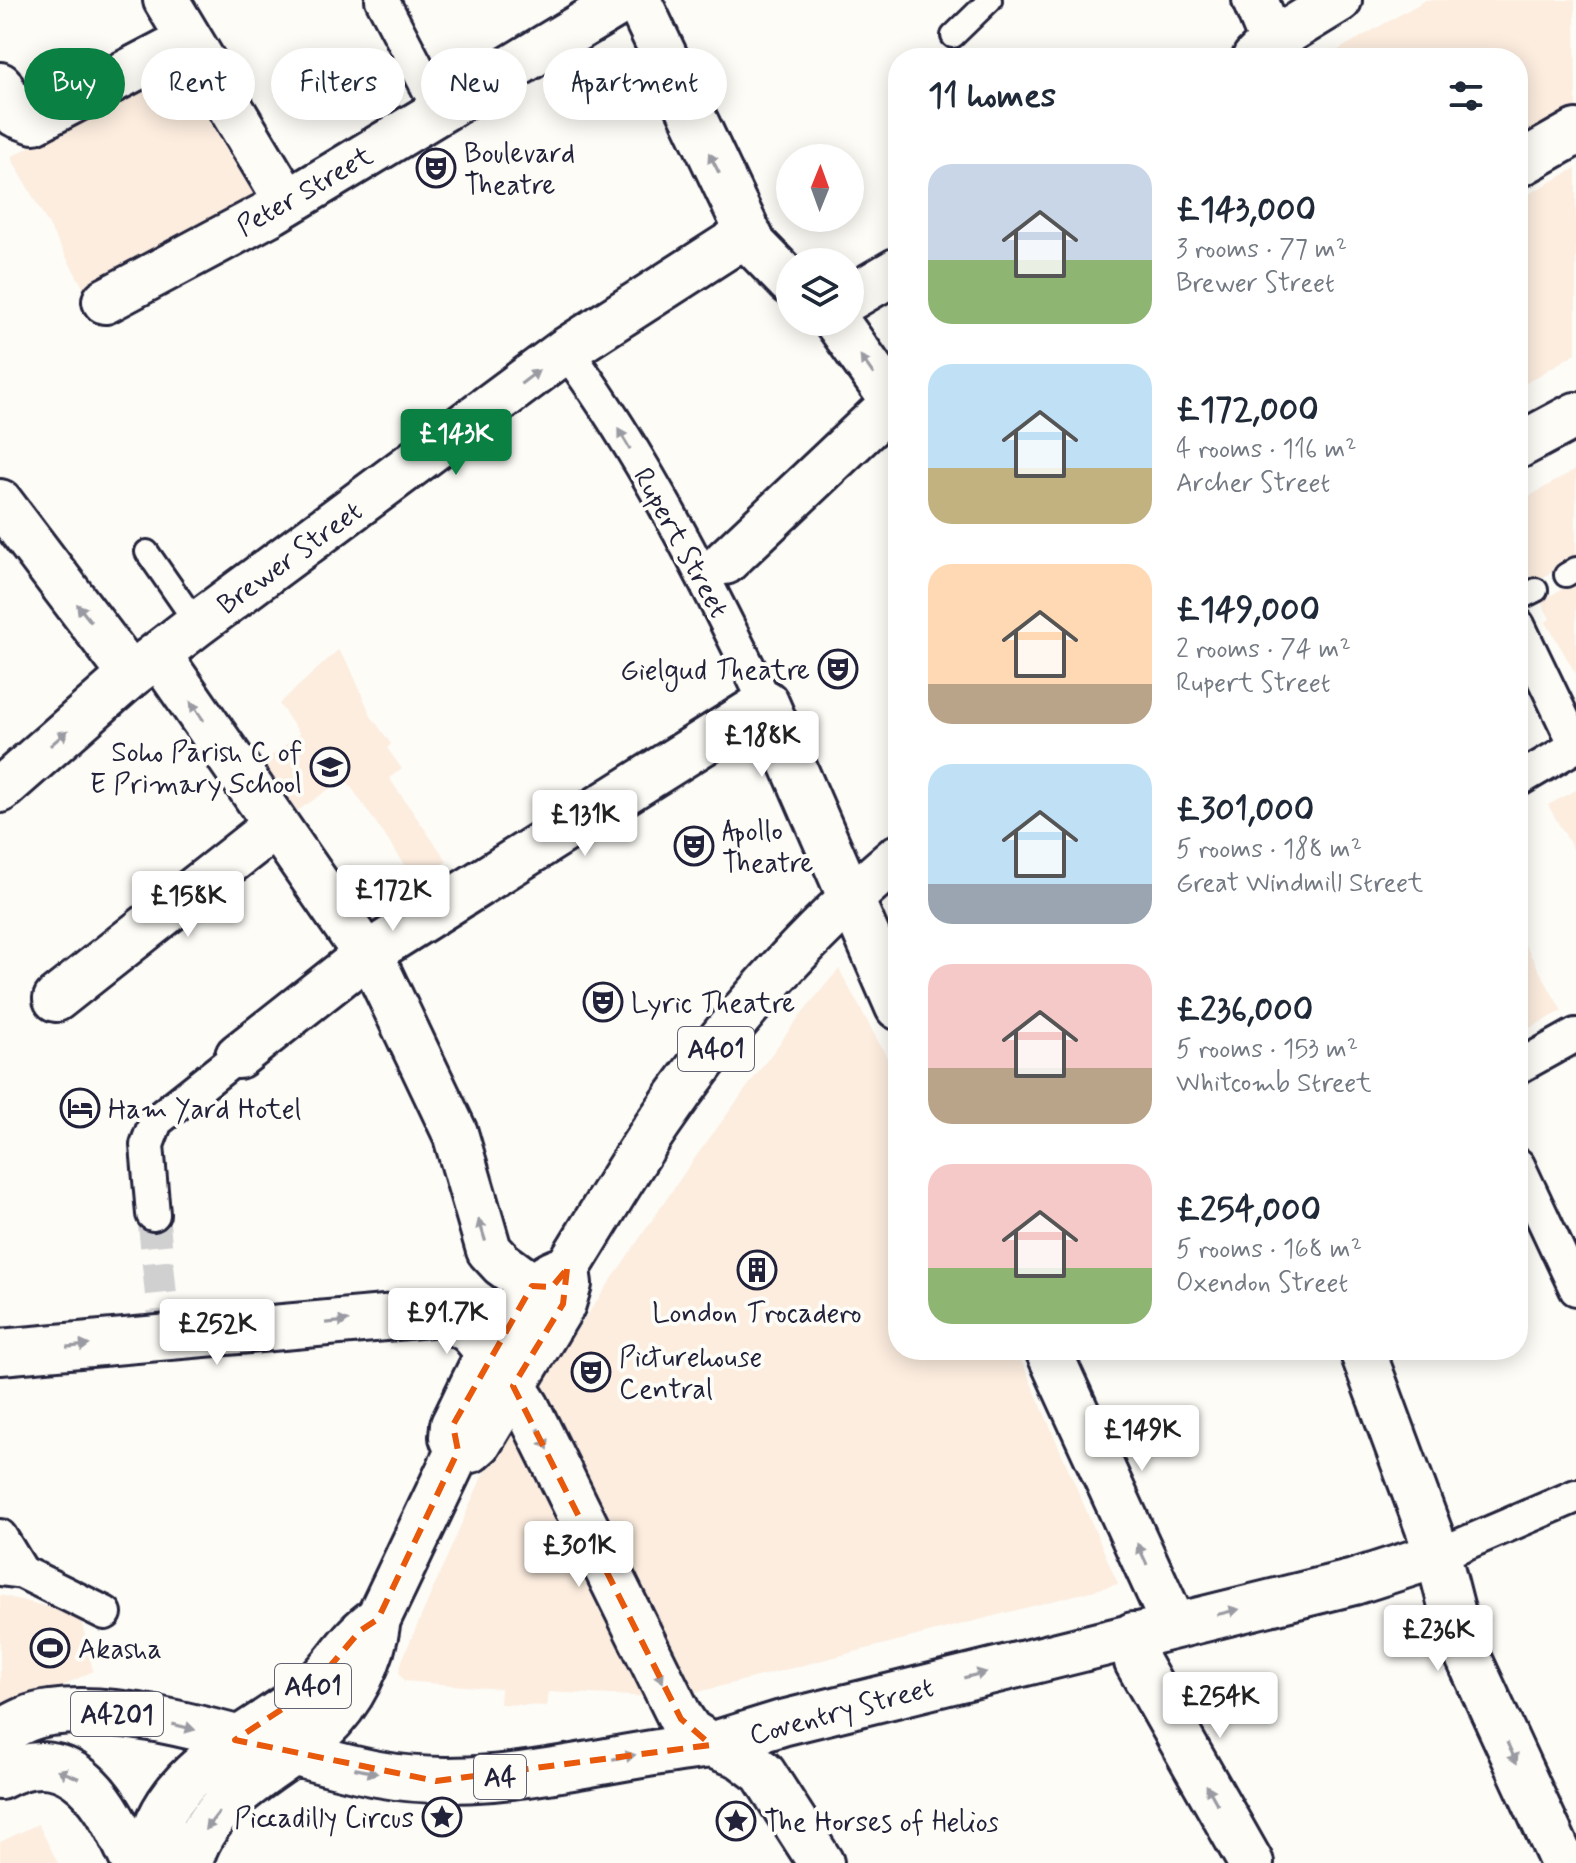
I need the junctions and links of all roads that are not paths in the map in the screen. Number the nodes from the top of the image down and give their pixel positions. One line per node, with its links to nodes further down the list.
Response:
1 (166, 0): 9 (street)
2 (382, 0): 13 (street)
3 (624, 0): 12 (street, Peter Street)
4 (638, 0): 19 (street, one-way to 4)
5 (990, 0): 8 (lane)
6 (1255, 0): 10 (street)
7 (1339, 0): 11 (street)
8 (953, 36)
9 (187, 41): 14 (street); 18 (street)
10 (1267, 48)
11 (1273, 48)
12 (527, 59)
13 (421, 75)
14 (0, 85)
15 (424, 120): 18 (street, Peter Street)
16 (1576, 132): 17 (street)
17 (1528, 159)
18 (286, 200): 23 (street, Peter Street)
19 (748, 233): 20 (street); 25 (street, Brewer Street)
20 (776, 268)
21 (888, 276): 22 (street)
22 (864, 290)
23 (105, 301)
24 (847, 336): 26 (street, one-way to 24)
25 (566, 350): 32 (street, Rupert Street, one-way to 25); 33 (street, Brewer Street, one-way to 25)
26 (888, 394)
27 (888, 412): 32 (street)
28 (1576, 415): 29 (street)
29 (1528, 441)
30 (0, 502): 35 (street, one-way to 30)
31 (147, 552): 33 (lane)
32 (716, 571): 36 (street, Rupert Street)
33 (197, 624): 35 (street, Brewer Street)
34 (1528, 646): 37 (street)
35 (144, 665): 39 (street, Brewer Street, one-way to 35); 40 (street, one-way to 35)
36 (766, 703): 42 (street, Rupert Street); 43 (street)
37 (1576, 746): 38 (street)
38 (1528, 774)
39 (0, 790)
40 (276, 825): 43 (street); 45 (street)
41 (888, 866): 42 (street, A401)
42 (851, 901): 44 (street, Rupert Street); 51 (street, A401)
43 (366, 955): 47 (street); 51 (street, one-way to 43)
44 (888, 984)
45 (56, 999)
46 (1576, 1035): 48 (street)
47 (238, 1056): 50 (street)
48 (1528, 1061)
49 (1528, 1186): 52 (street)
50 (153, 1214)
51 (549, 1277): 56 (street, A401)
52 (1576, 1289)
53 (0, 1352): 56 (street, one-way to 56)
54 (1052, 1360): 63 (street, one-way to 54)
55 (1366, 1360): 59 (street)
56 (503, 1370): 62 (street, A401); 66 (street, one-way to 66)
57 (1576, 1496): 59 (street)
58 (0, 1536): 60 (street)
59 (1438, 1555): 63 (street, Coventry Street, one-way to 59); 74 (street, one-way to 74)
60 (11, 1571): 61 (street)
61 (105, 1613)
62 (378, 1619): 65 (street, A401); 67 (street)
63 (1154, 1630): 66 (street, Coventry Street, one-way to 63); 73 (street, one-way to 63)
64 (0, 1733): 65 (street, A4201, one-way to 65)
65 (235, 1740): 67 (street, Coventry Street / A4); 70 (street)
66 (711, 1745): 67 (street, Coventry Street / A4, one-way to 66); 72 (street)
67 (290, 1755): 71 (street, one-way to 71)
68 (0, 1777): 69 (street, A4201, one-way to 68)
69 (134, 1863)
70 (148, 1863)
71 (190, 1863)
72 (821, 1863)
73 (1251, 1863)
74 (1563, 1863)

